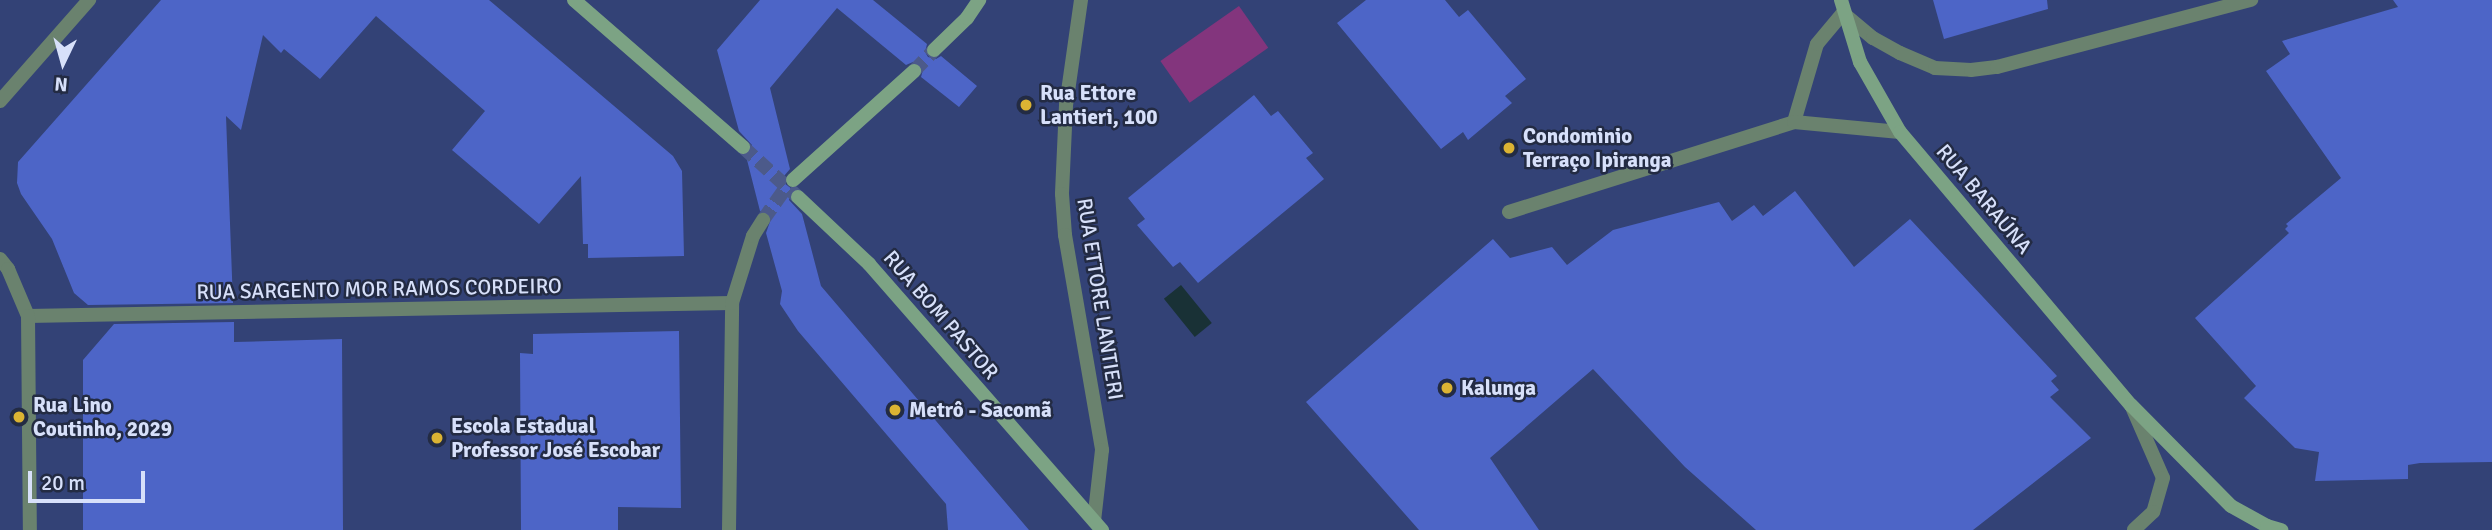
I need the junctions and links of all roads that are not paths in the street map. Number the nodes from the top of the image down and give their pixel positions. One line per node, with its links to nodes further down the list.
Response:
1 (89, 0): 9 (street)
2 (574, 0): 12 (main road)
3 (979, 0): 7 (main road)
4 (1081, 0): 21 (street, RUA ETTORE LANTIERI)
5 (2251, 0): 6 (street)
6 (1842, 7): 10 (street); 11 (main road, RUA BARAÚNA)
7 (934, 50)
8 (914, 71): 13 (main road)
9 (0, 102)
10 (1794, 122): 11 (street); 15 (street)
11 (1900, 132): 20 (main road, RUA BARAÚNA)
12 (743, 147)
13 (793, 180)
14 (798, 197): 21 (main road, RUA BOM PASTOR)
15 (1509, 212)
16 (763, 220): 18 (street)
17 (0, 259): 19 (street)
18 (732, 303): 19 (street, RUA SARGENTO MOR RAMOS CORDEIRO); 23 (street)
19 (28, 316): 22 (street)
20 (2131, 405): 24 (street); 25 (main road, RUA BARAÚNA)
21 (1098, 526)
22 (30, 530)
23 (729, 530)
24 (2134, 530)
25 (2281, 530)

